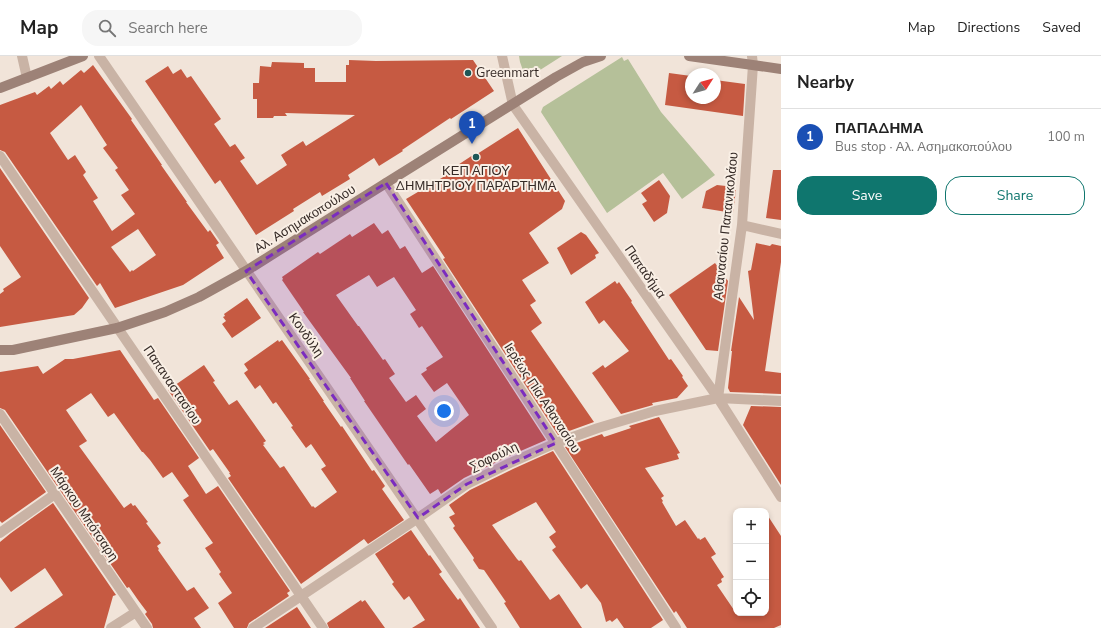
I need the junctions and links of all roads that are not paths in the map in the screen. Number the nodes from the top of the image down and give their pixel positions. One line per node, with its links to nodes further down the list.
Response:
1 (22, 56): 9 (street)
2 (83, 56): 9 (street)
3 (99, 56): 16 (street, Κονδύλη)
4 (502, 56): 11 (street, Παπαδήμα)
5 (601, 56): 11 (street, Αλ. Ασημακοπούλου)
6 (689, 56): 7 (street)
7 (752, 60): 8 (street); 14 (street, Αθανασίου Παπανικολάου)
8 (781, 69)
9 (27, 78): 10 (street)
10 (0, 88)
11 (513, 105): 13 (street, Αλ. Ασημακοπούλου); 19 (street, Παπαδήμα)
12 (0, 156): 17 (street, Παπαναστασίου)
13 (386, 183): 16 (street, Αλ. Ασημακοπούλου); 22 (street, Ιερέως Πία Αθανασίου)
14 (742, 225): 15 (street); 19 (street, Αθανασίου Παπανικολάου)
15 (781, 234)
16 (246, 271): 17 (street, Αλ. Ασημακοπούλου); 25 (street, Κονδύλη)
17 (117, 328): 18 (street, Αλ. Ασημακοπούλου); 27 (street, Παπαναστασίου)
18 (0, 350)
19 (718, 398): 20 (street, Σοφούλη); 22 (street, Σοφούλη); 24 (street, Παπαδήμα)
20 (781, 401)
21 (0, 414): 23 (street, Μάρκου Μπότσαρη)
22 (556, 443): 25 (street, Σοφούλη); 34 (street, Ιερέως Πία Αθανασίου)
23 (55, 494): 26 (street); 28 (street, Μάρκου Μπότσαρη)
24 (781, 497)
25 (418, 518): 27 (street, Σοφούλη); 33 (street, Κονδύλη)
26 (0, 533)
27 (300, 596): 31 (street, Σοφούλη); 32 (street, Παπαναστασίου)
28 (136, 612): 29 (street); 30 (street, Μάρκου Μπότσαρη)
29 (112, 628)
30 (147, 628)
31 (253, 628)
32 (323, 628)
33 (492, 628)
34 (676, 628)

